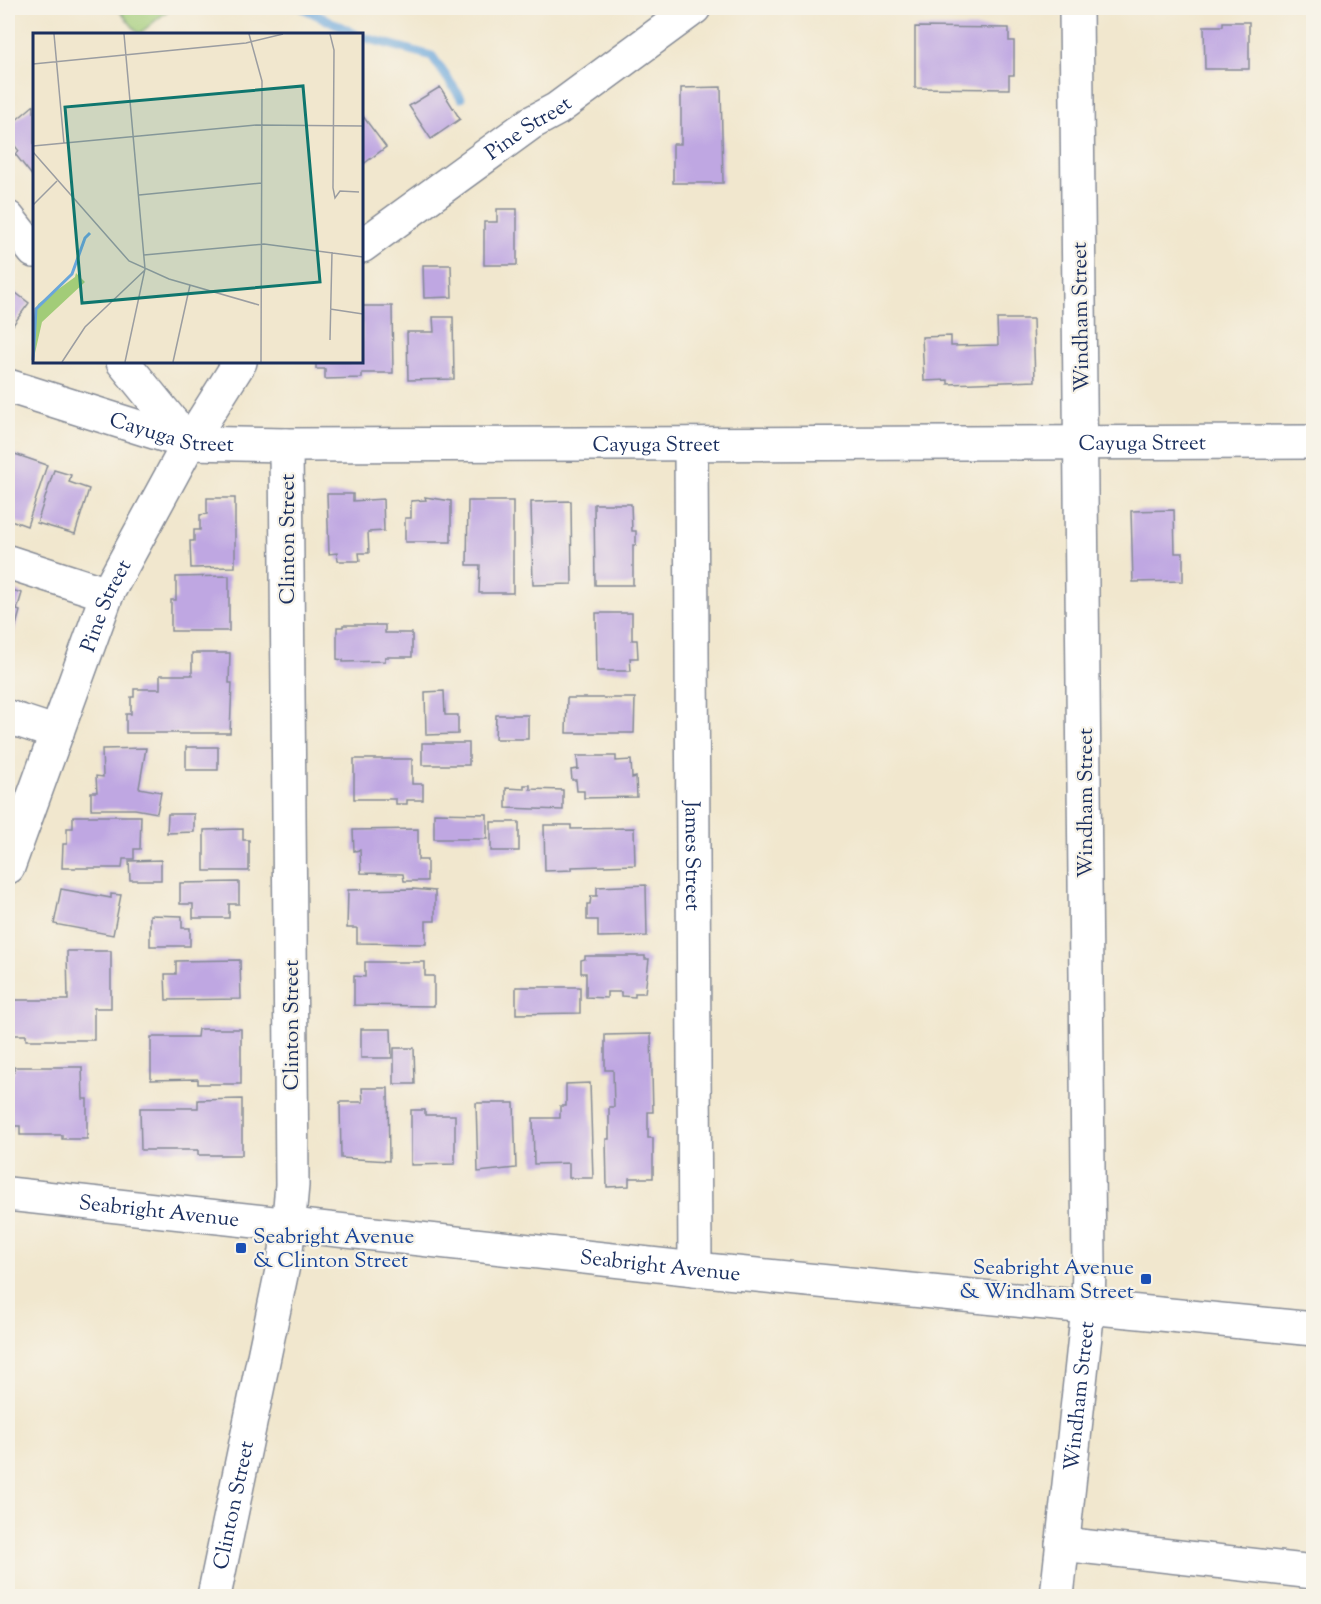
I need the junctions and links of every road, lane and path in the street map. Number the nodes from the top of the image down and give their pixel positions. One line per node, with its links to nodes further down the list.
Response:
1 (694, 8): 4 (street, Pine Street)
2 (1076, 8): 11 (street, Windham Street)
3 (8, 218): 5 (street)
4 (363, 245)
5 (33, 250)
6 (124, 363): 10 (street)
7 (239, 363): 10 (street, Pine Street)
8 (8, 386): 10 (street, Cayuga Street)
9 (1314, 442): 11 (street, Cayuga Street)
10 (189, 443): 13 (street, Cayuga Street); 15 (street, Pine Street)
11 (1082, 443): 12 (street, Cayuga Street); 22 (street, Windham Street)
12 (691, 444): 13 (street, Cayuga Street); 21 (street, James Street)
13 (286, 445): 20 (street, Clinton Street)
14 (8, 562): 15 (street)
15 (108, 594): 17 (street, Pine Street)
16 (8, 717): 17 (street)
17 (57, 733): 18 (street, Pine Street)
18 (8, 867)
19 (8, 1194): 20 (street, Seabright Avenue)
20 (289, 1222): 21 (street, Seabright Avenue); 26 (street, Clinton Street)
21 (695, 1269): 22 (street, Seabright Avenue)
22 (1088, 1308): 23 (street, Seabright Avenue); 24 (street, Windham Street)
23 (1314, 1329)
24 (1062, 1544): 25 (street); 27 (street, Windham Street)
25 (1314, 1572)
26 (214, 1596)
27 (1057, 1596)

